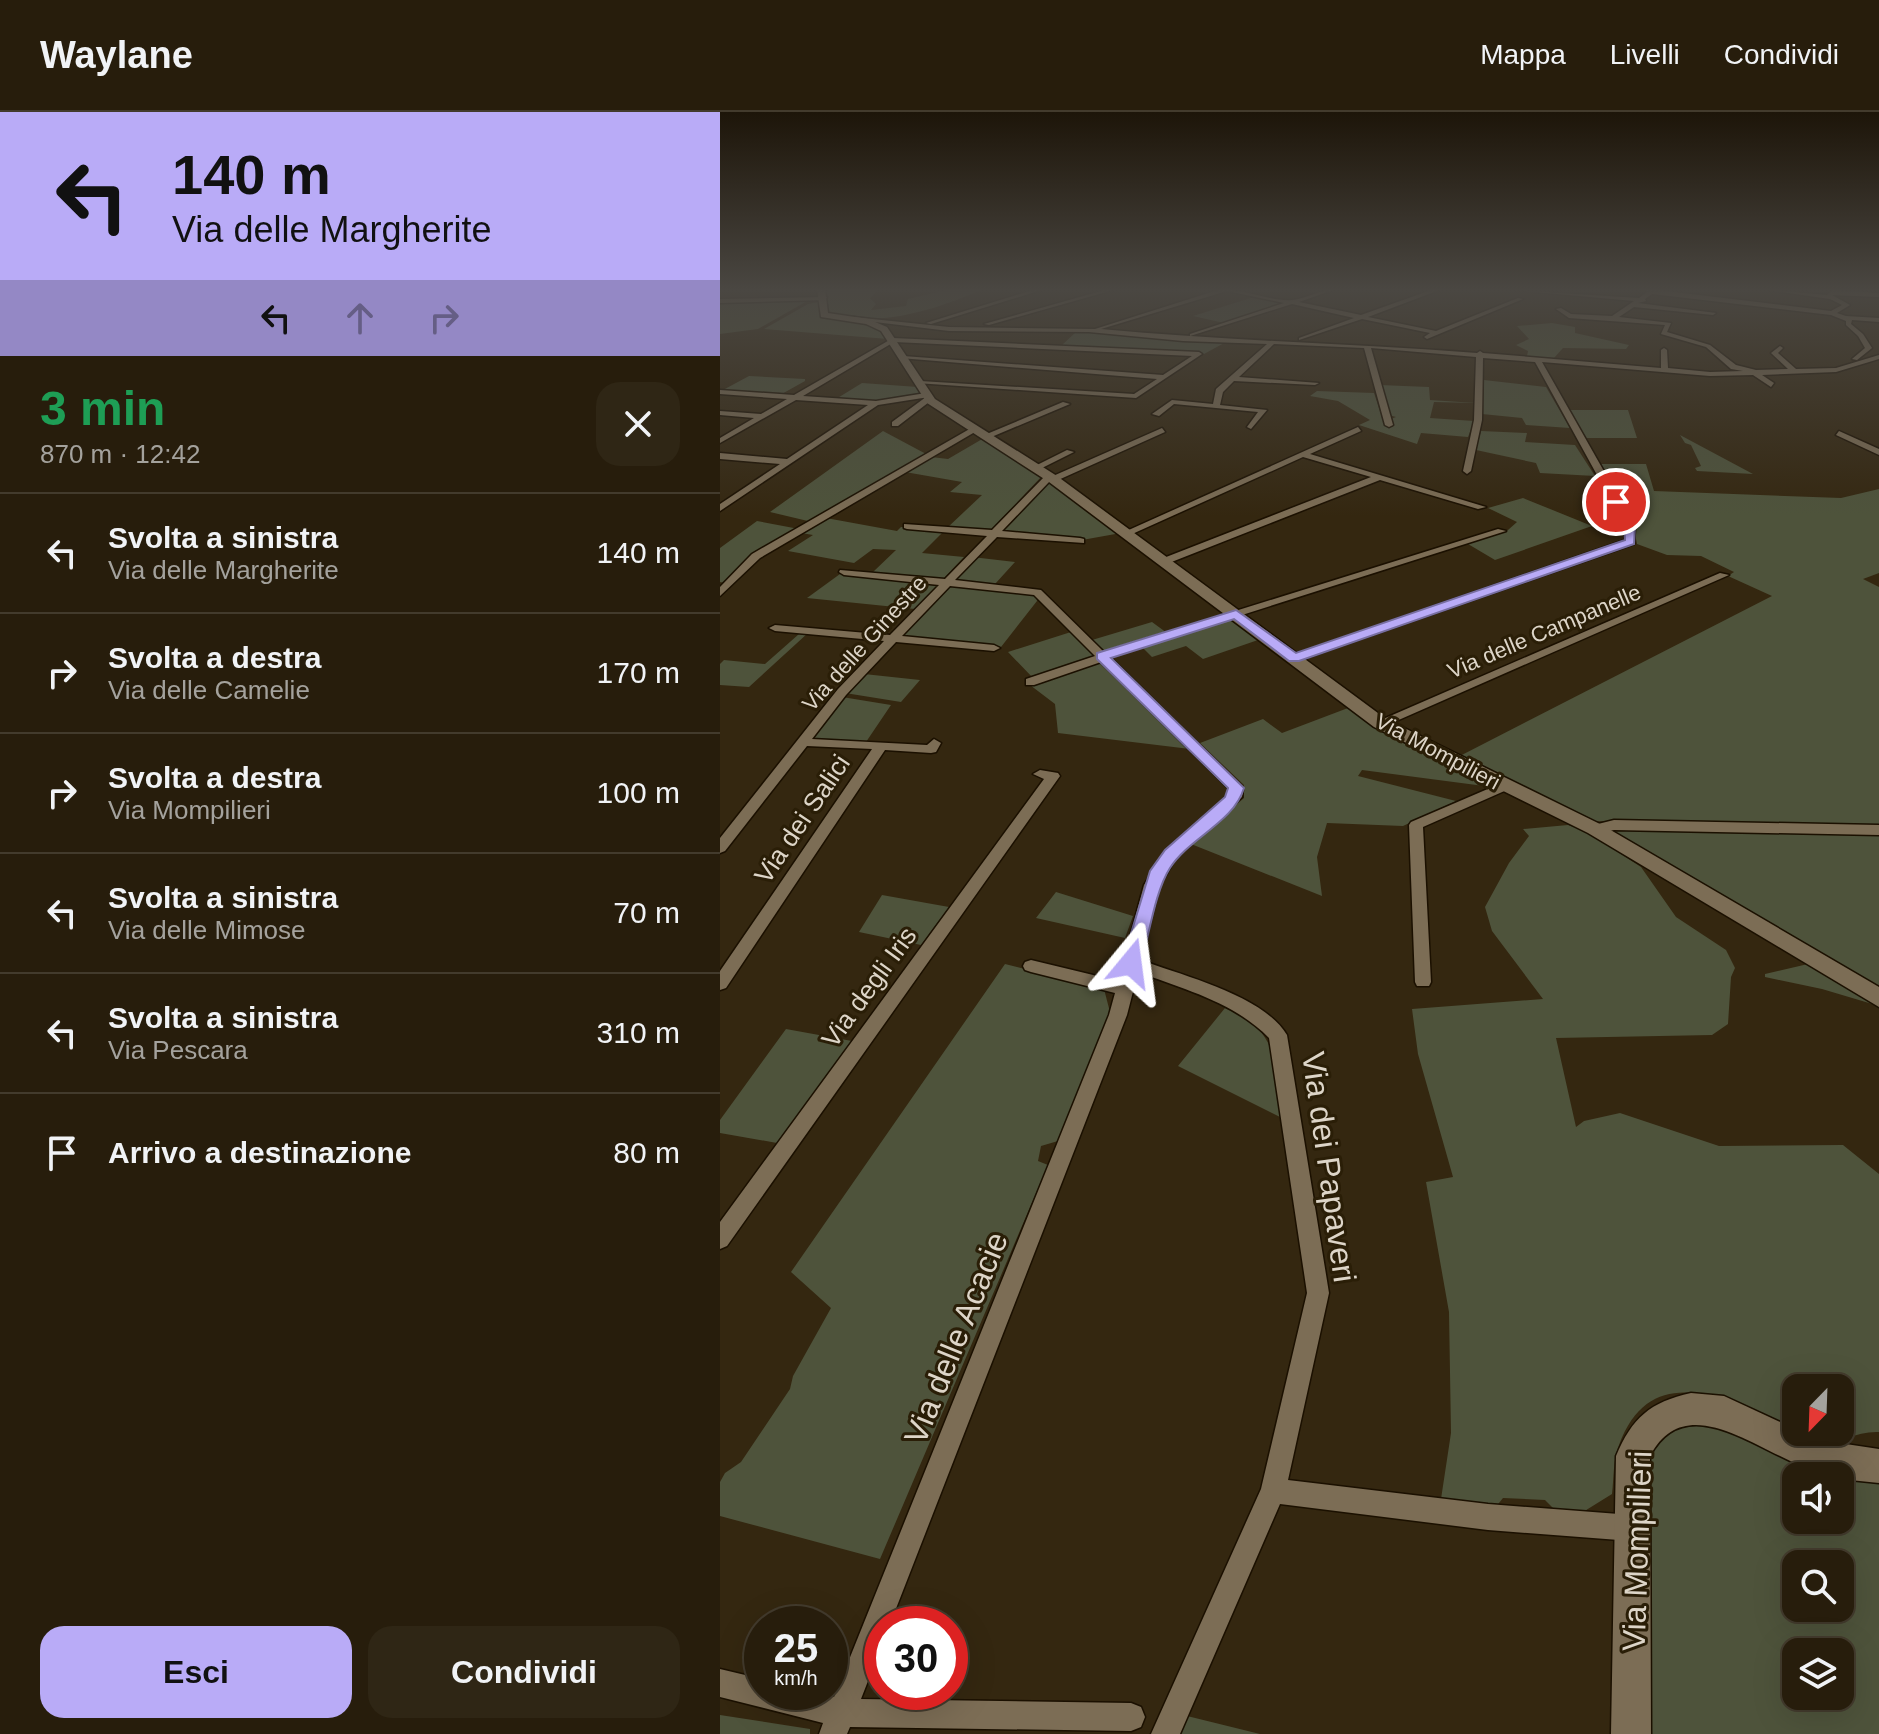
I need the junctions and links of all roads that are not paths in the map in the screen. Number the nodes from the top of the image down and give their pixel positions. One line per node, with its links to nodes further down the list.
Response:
1 (838, 365): 25 (street)
2 (907, 365): 24 (street, Via Mompilieri)
3 (991, 365): 15 (street)
4 (1038, 365): 15 (street)
5 (1182, 365): 19 (street)
6 (1248, 365): 20 (street)
7 (1372, 365): 33 (street)
8 (1480, 365): 46 (street)
9 (1540, 365): 68 (street)
10 (1602, 365): 16 (street)
11 (1665, 365): 16 (street)
12 (1731, 365): 18 (street)
13 (1787, 365): 17 (street)
14 (1849, 365): 17 (street)
15 (1034, 368): 19 (street)
16 (1665, 371): 18 (street)
17 (1794, 371): 18 (street)
18 (1754, 372): 22 (street)
19 (1163, 377): 24 (street)
20 (1233, 379): 21 (street); 28 (street)
21 (1315, 383)
22 (1771, 385)
23 (720, 392): 25 (street)
24 (925, 392): 26 (street); 32 (street); 37 (street, Via Mompilieri)
25 (793, 398): 26 (street); 31 (street)
26 (876, 403): 44 (street)
27 (1066, 404): 37 (street)
28 (1216, 407): 30 (street); 34 (street)
29 (720, 413): 31 (street)
30 (1156, 414)
31 (761, 416): 39 (street)
32 (895, 424)
33 (1389, 425)
34 (1251, 427)
35 (1358, 429): 42 (street)
36 (1162, 430): 48 (street, Via delle Ginestre)
37 (981, 433): 45 (street, Via Mompilieri); 62 (street)
38 (1839, 433): 41 (street)
39 (720, 441)
40 (1070, 452): 45 (street)
41 (1879, 452)
42 (1302, 454): 47 (street); 52 (street)
43 (720, 456): 44 (street)
44 (789, 462): 50 (street)
45 (1035, 468): 48 (street, Via Mompilieri)
46 (1467, 471)
47 (1379, 477): 49 (street); 58 (street)
48 (1051, 478): 51 (street, Via Mompilieri); 55 (street, Via delle Ginestre)
49 (1481, 507)
50 (720, 508)
51 (1114, 523): 52 (street); 56 (street, Via Mompilieri)
52 (1145, 525): 56 (street)
53 (907, 526): 55 (street)
54 (1501, 531): 63 (street)
55 (991, 533): 57 (street); 61 (street, Via delle Ginestre)
56 (1127, 533): 58 (street, Via Mompilieri)
57 (1080, 541)
58 (1159, 557): 63 (street, Via Mompilieri)
59 (844, 572): 61 (street)
60 (1724, 575): 70 (street, Via delle Campanelle)
61 (947, 582): 65 (street, Via delle Ginestre); 67 (street)
62 (720, 593)
63 (1236, 614): 67 (street); 68 (street, Via Mompilieri)
64 (775, 628): 65 (street)
65 (893, 639): 66 (street); 71 (street, Via delle Ginestre)
66 (994, 648)
67 (1103, 657): 69 (street); 79 (street, Via delle Acacie)
68 (1294, 658): 70 (street, Via Mompilieri)
69 (1030, 682)
70 (1380, 723): 75 (street, Via Mompilieri)
71 (803, 742): 73 (street, Via dei Salici); 78 (street, Via delle Ginestre)
72 (934, 743): 73 (street)
73 (881, 746): 82 (street, Via dei Salici)
74 (1040, 774): 85 (street, Via degli Iris)
75 (1504, 786): 76 (street, Via Mompilieri); 81 (street)
76 (1595, 829): 77 (street); 84 (street, Via Mompilieri)
77 (1879, 830)
78 (720, 848)
79 (1131, 963): 83 (street, Via delle Acacie); 87 (street, Via dei Papaveri)
80 (1031, 966): 83 (street)
81 (1423, 982)
82 (720, 984)
83 (1125, 989): 91 (street, Via delle Acacie)
84 (1879, 998)
85 (720, 1239)
86 (1879, 1466): 88 (street, Via Mompilieri)
87 (1273, 1491): 88 (street); 92 (street, Via dei Papaveri)
88 (1632, 1528): 93 (street, Via Mompilieri)
89 (720, 1683): 91 (street)
90 (1131, 1717): 91 (street)
91 (837, 1723)
92 (1165, 1734)
93 (1631, 1734)

